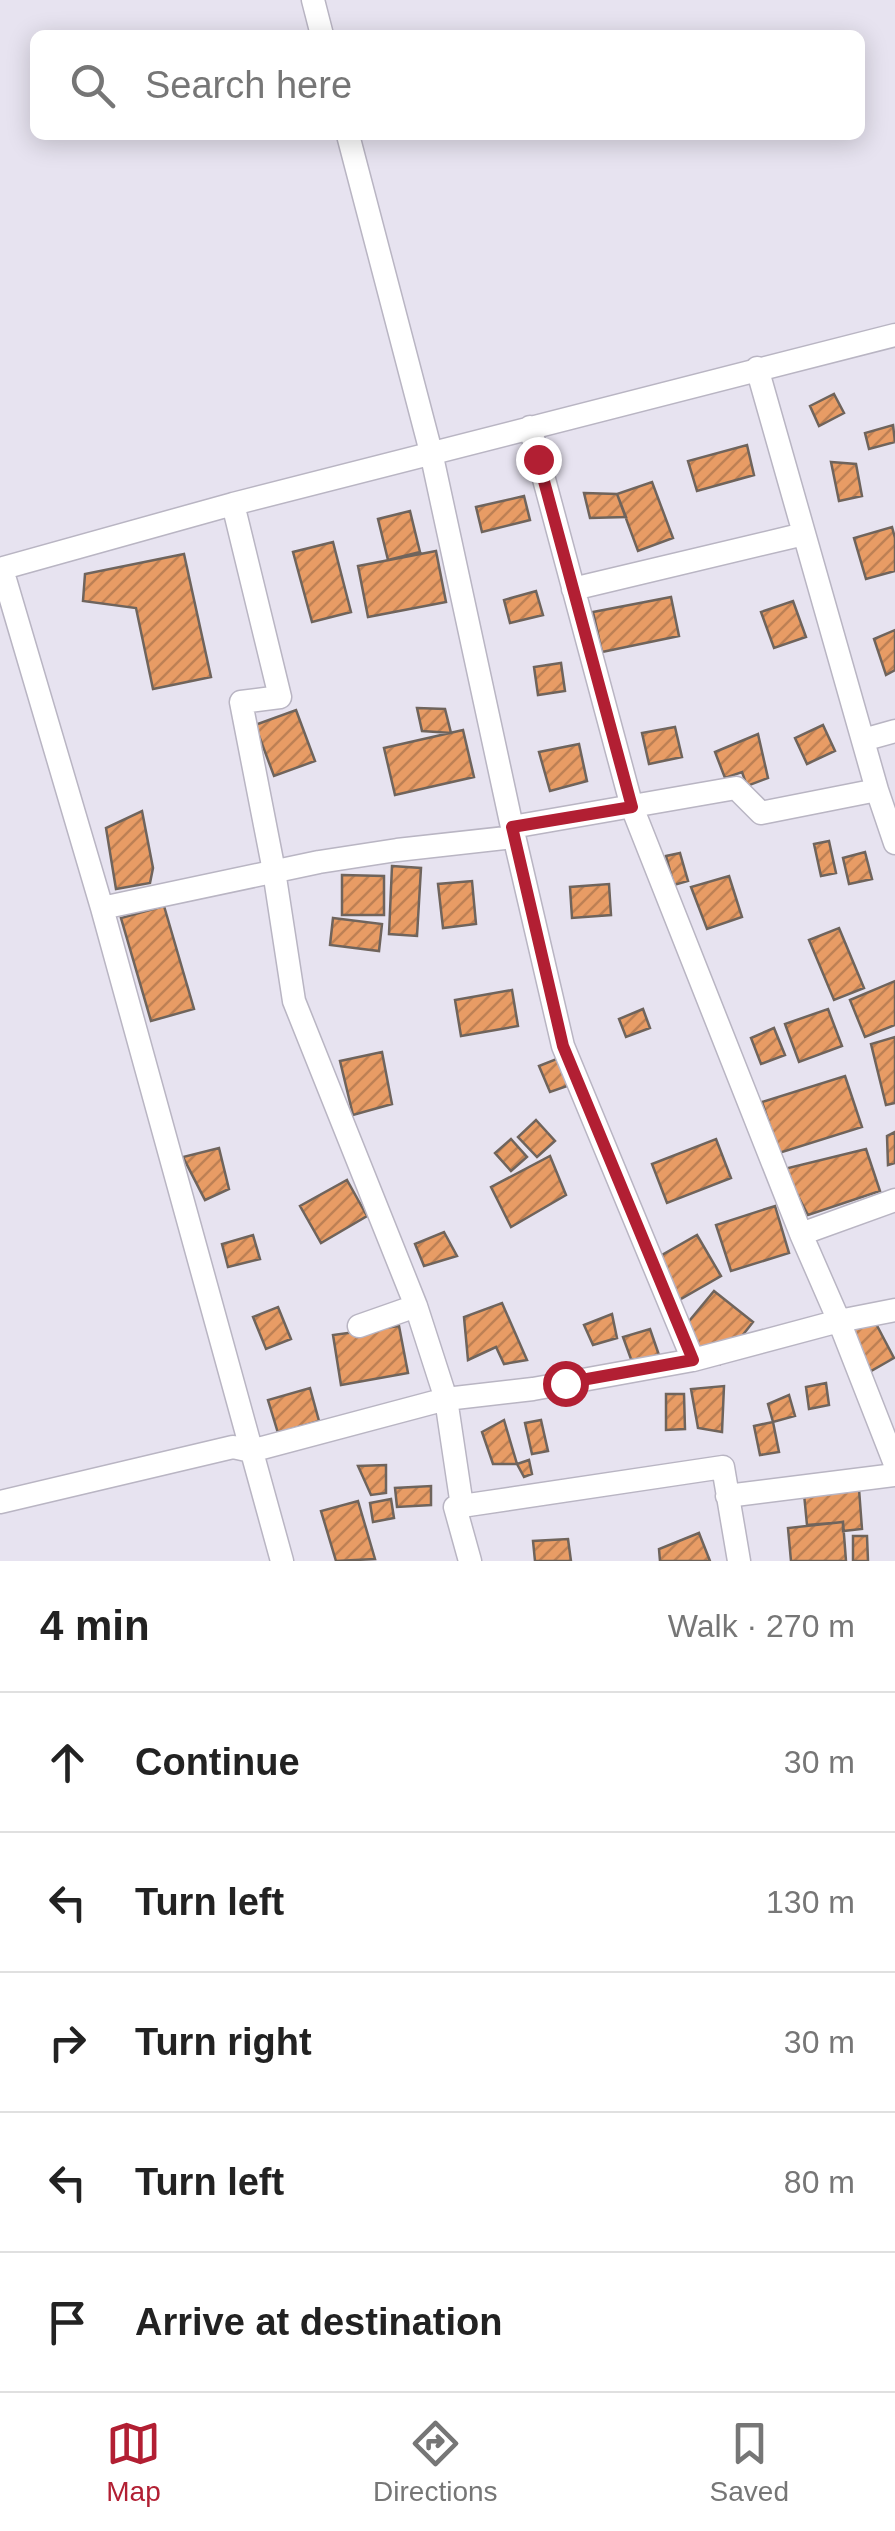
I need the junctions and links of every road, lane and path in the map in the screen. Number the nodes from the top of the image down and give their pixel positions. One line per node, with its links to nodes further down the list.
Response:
1 (313, 0): 2 (street)
2 (321, 30)
3 (349, 140): 7 (street)
4 (895, 335): 5 (street)
5 (757, 368): 6 (street); 9 (street)
6 (530, 427): 7 (street); 11 (street)
7 (431, 452): 8 (street); 16 (street)
8 (232, 504): 10 (street); 18 (street)
9 (804, 534): 11 (street); 13 (street)
10 (1, 569): 19 (street)
11 (573, 589): 15 (street)
12 (895, 731): 13 (street)
13 (863, 740): 14 (street)
14 (877, 790): 15 (street); 17 (street)
15 (632, 807): 16 (street); 21 (street)
16 (513, 832): 18 (street); 26 (street)
17 (895, 843)
18 (274, 871): 19 (street); 22 (street)
19 (102, 908): 28 (street)
20 (895, 1200): 21 (street)
21 (800, 1234): 24 (street)
22 (416, 1306): 25 (street); 27 (street)
23 (895, 1310): 24 (street)
24 (839, 1321): 26 (street); 29 (street)
25 (359, 1326)
26 (693, 1360): 27 (street)
27 (446, 1399): 28 (street); 33 (street)
28 (252, 1451): 32 (street); 34 (street)
29 (895, 1464)
30 (895, 1475): 31 (street)
31 (728, 1496): 33 (street); 36 (street)
32 (0, 1502)
33 (462, 1506): 35 (street)
34 (282, 1561)
35 (470, 1561)
36 (739, 1561)

